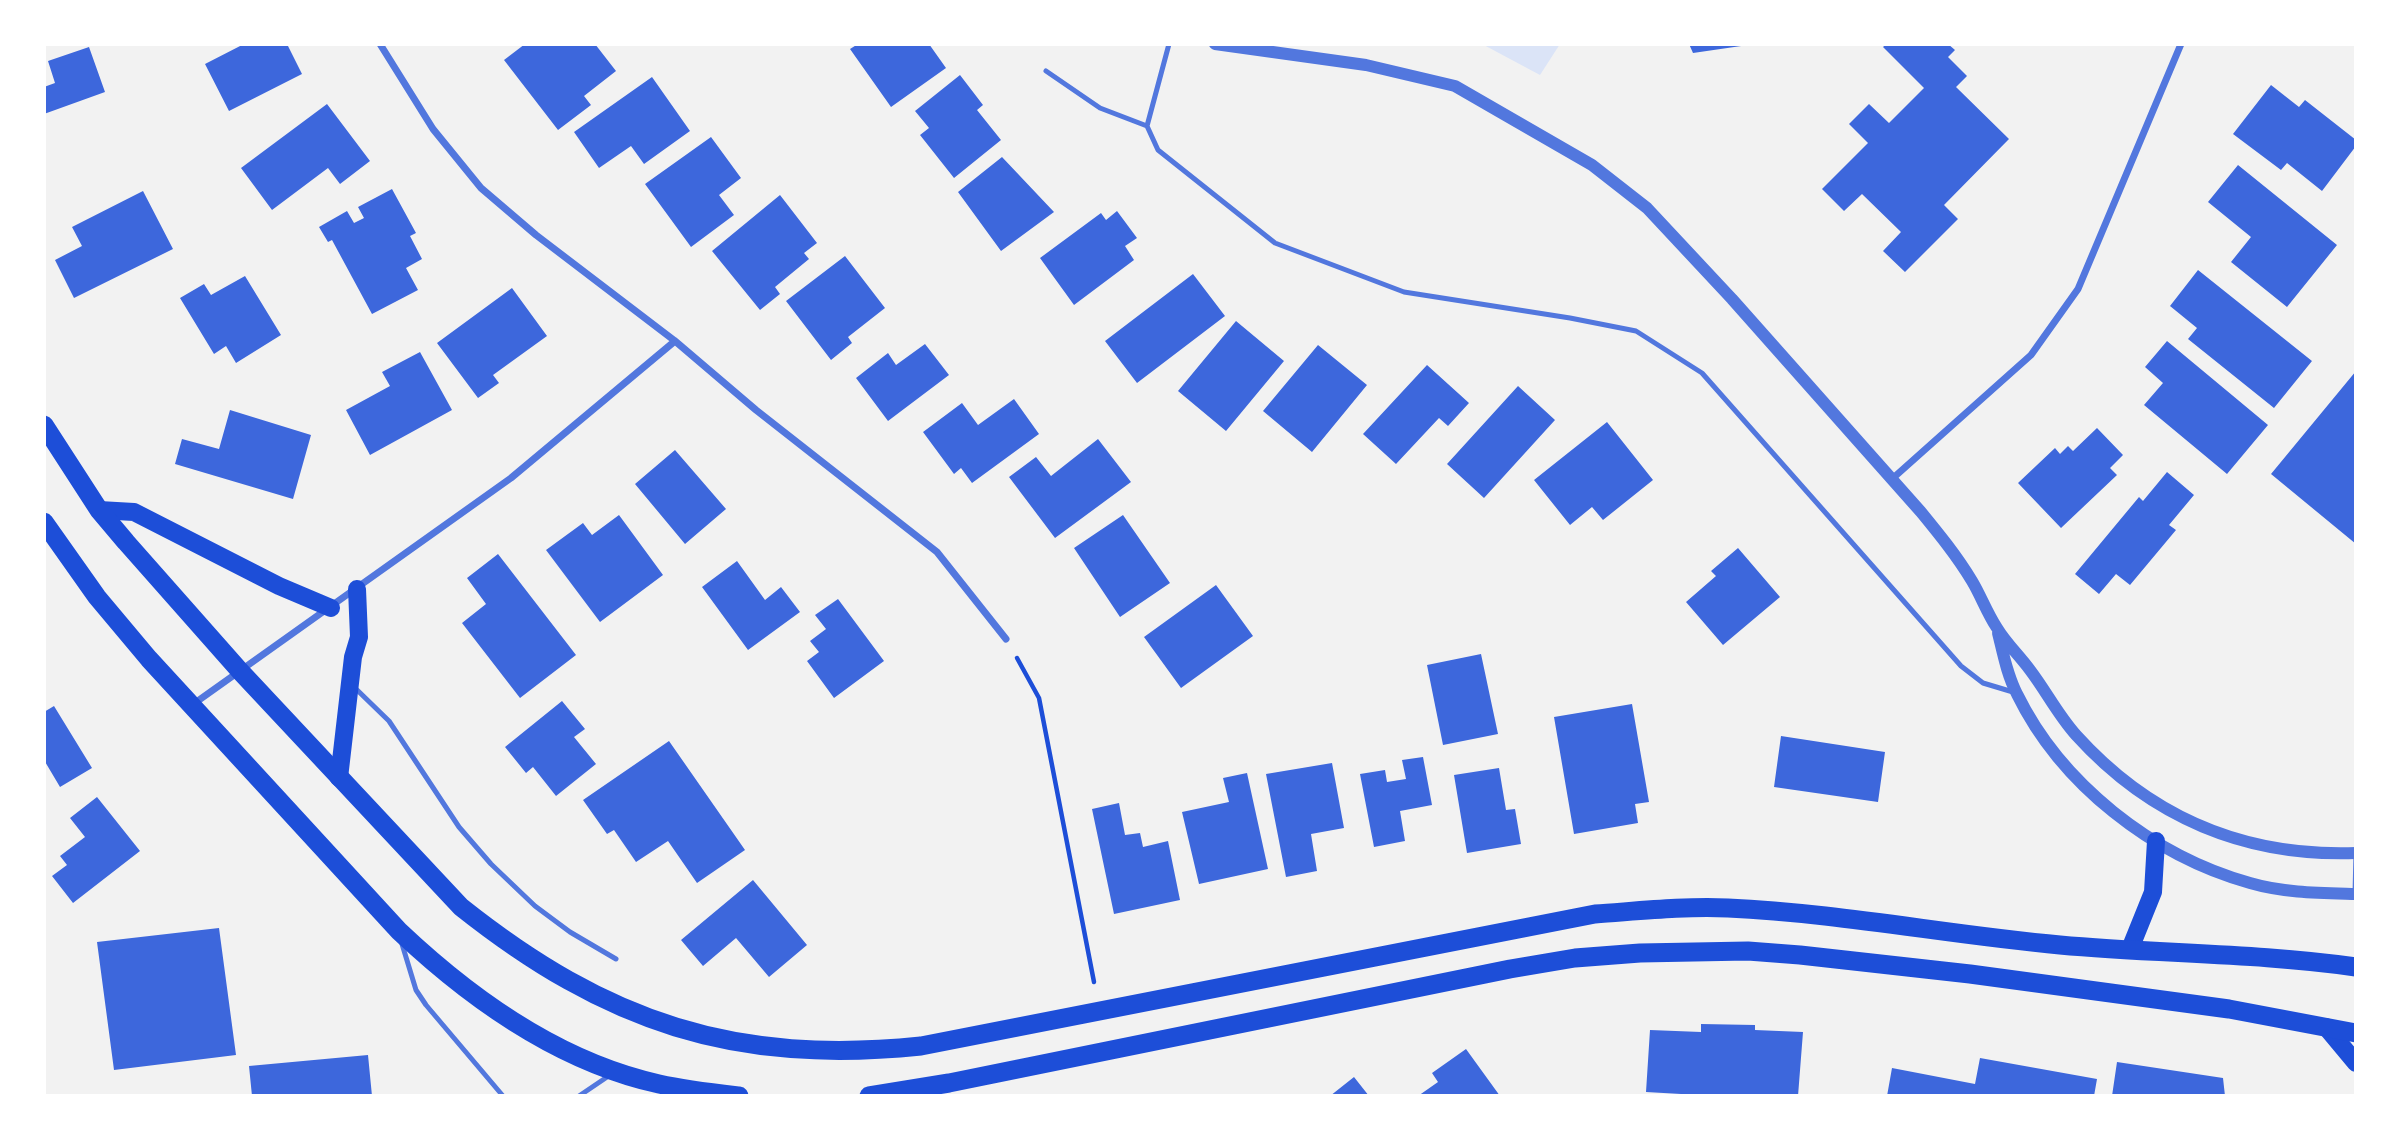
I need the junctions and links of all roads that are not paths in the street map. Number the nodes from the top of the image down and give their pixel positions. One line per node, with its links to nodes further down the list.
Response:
1 (380, 44): 7 (street)
2 (1169, 44): 6 (lane)
3 (1215, 44): 9 (street)
4 (2182, 44): 9 (street)
5 (1046, 71): 6 (lane)
6 (1147, 126): 18 (lane)
7 (675, 341): 12 (street); 15 (street)
8 (44, 425): 10 (highway)
9 (1892, 479): 14 (street)
10 (99, 510): 13 (main road); 16 (highway)
11 (44, 522): 19 (highway)
12 (357, 589): 13 (street); 17 (main road)
13 (331, 608): 16 (street)
14 (1997, 629): 18 (street); 22 (street)
15 (1006, 639)
16 (240, 671): 19 (street); 20 (highway)
17 (350, 682): 20 (main road); 26 (lane)
18 (2016, 693): 21 (street)
19 (191, 706): 24 (highway)
20 (338, 778): 25 (highway)
21 (2156, 841): 23 (street); 25 (main road)
22 (2356, 853): 23 (lane)
23 (2356, 894)
24 (399, 932): 31 (highway); 32 (lane)
25 (2130, 949): 27 (highway)
26 (616, 959)
27 (2356, 967)
28 (2326, 1027): 29 (highway); 30 (main road); 35 (highway)
29 (2356, 1032)
30 (2356, 1063)
31 (616, 1071): 33 (lane); 34 (highway)
32 (503, 1096)
33 (579, 1096)
34 (739, 1096)
35 (869, 1096)

